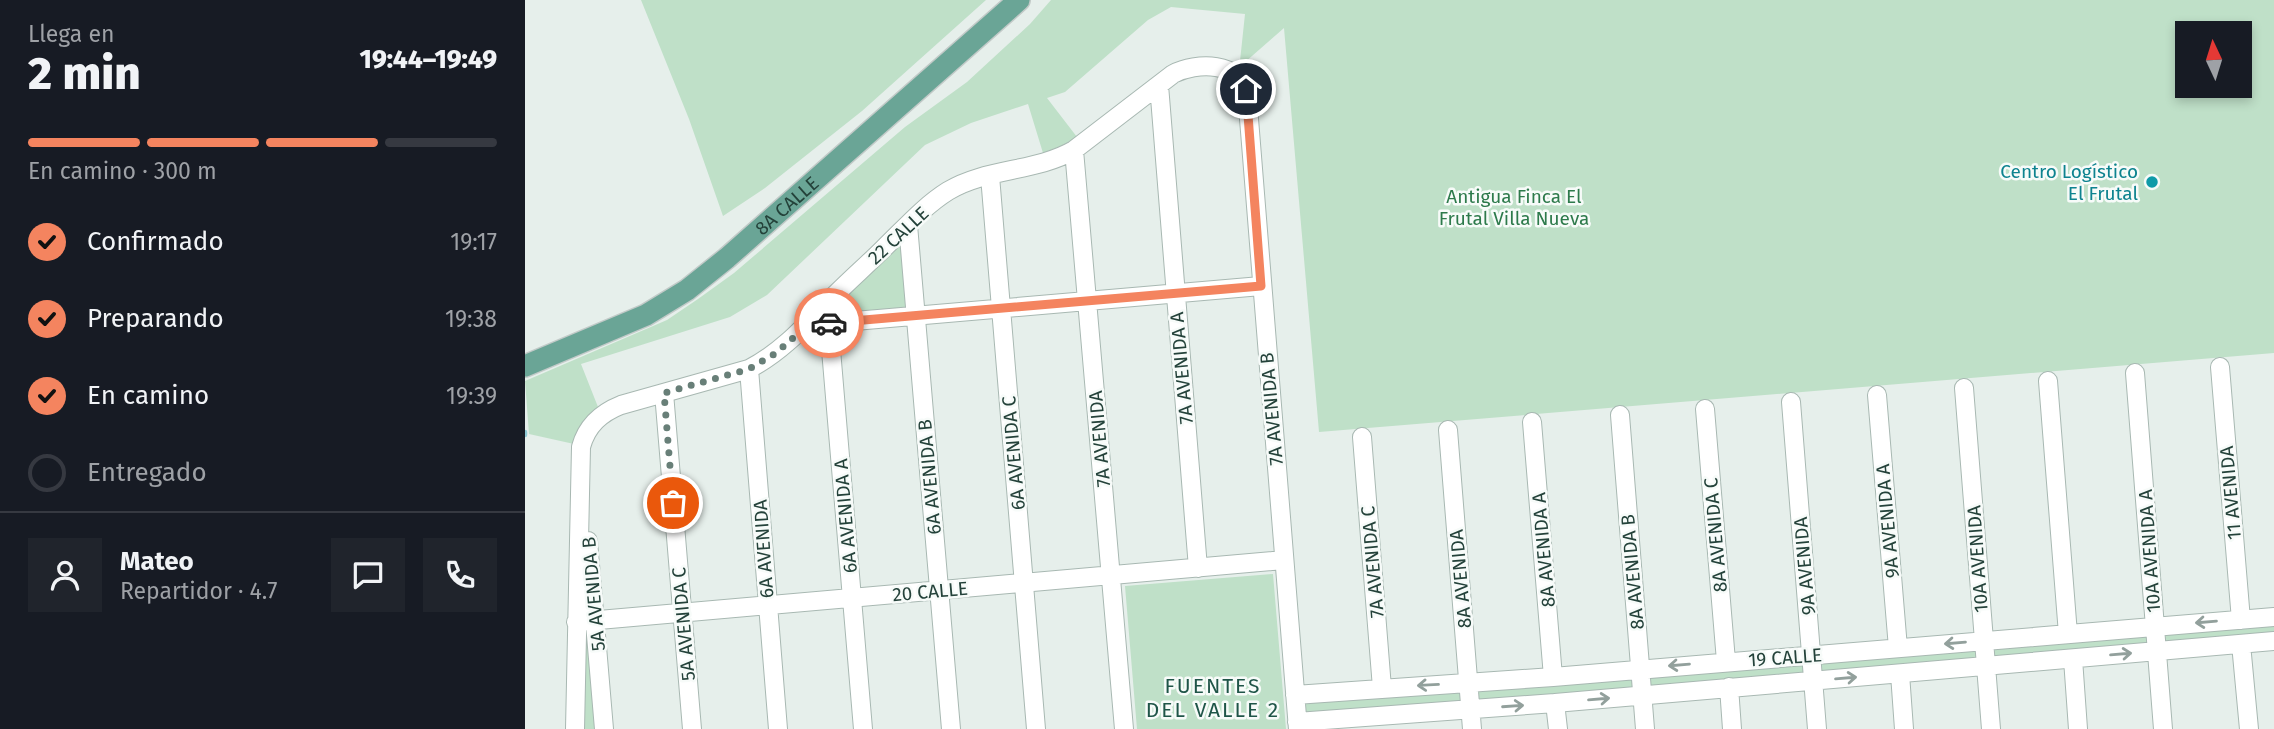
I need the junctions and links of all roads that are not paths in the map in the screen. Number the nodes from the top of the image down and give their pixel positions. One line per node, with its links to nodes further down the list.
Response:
1 (1019, 0): 15 (main road, 8A CALLE)
2 (1159, 85): 3 (street, 22 CALLE); 4 (street, 22 CALLE); 8 (street, 7A AVENIDA A)
3 (1246, 89): 7 (street, 7A AVENIDA B)
4 (1074, 149): 5 (street, 22 CALLE); 9 (street, 7A AVENIDA)
5 (990, 176): 6 (street, 22 CALLE); 11 (street, 6A AVENIDA C)
6 (908, 225): 10 (street, 22 CALLE); 12 (street, 6A AVENIDA B)
7 (1261, 286): 8 (street); 30 (street, 7A AVENIDA B)
8 (1175, 293): 9 (street); 31 (street, 7A AVENIDA A)
9 (1086, 299): 11 (street); 32 (street, 7A AVENIDA)
10 (827, 303): 13 (street, 6A AVENIDA A); 14 (street, 22 CALLE)
11 (1001, 307): 12 (street); 33 (street, 6A AVENIDA C)
12 (914, 315): 13 (street); 34 (street, 6A AVENIDA B)
13 (829, 323): 14 (street); 35 (street, 6A AVENIDA A)
14 (808, 325): 17 (street, 22 CALLE)
15 (525, 366)
16 (2220, 367): 39 (street, 11 AVENIDA)
17 (749, 369): 21 (street, 22 CALLE); 36 (street, 6A AVENIDA)
18 (2135, 373): 42 (street, 10A AVENIDA A)
19 (2048, 381): 43 (street)
20 (1964, 388): 44 (street, 10A AVENIDA)
21 (664, 393): 29 (street, 22 CALLE); 37 (street, 5A AVENIDA C)
22 (1877, 395): 47 (street, 9A AVENIDA A)
23 (1791, 402): 49 (street, 9A AVENIDA)
24 (1705, 409): 51 (street, 8A AVENIDA C)
25 (1620, 415): 53 (street, 8A AVENIDA B)
26 (1532, 422): 55 (street, 8A AVENIDA A)
27 (1448, 430): 57 (street, 8A AVENIDA)
28 (1362, 438): 59 (street, 7A AVENIDA C)
29 (581, 460): 40 (street, 5A AVENIDA B); 41 (street)
30 (1284, 560): 31 (street, 20 CALLE); 60 (street, 7A AVENIDA B)
31 (1198, 568): 32 (street, 20 CALLE)
32 (1112, 575): 33 (street, 20 CALLE); 73 (street, 7A AVENIDA)
33 (1023, 583): 34 (street, 20 CALLE); 72 (street, 6A AVENIDA C)
34 (939, 591): 35 (street, 20 CALLE); 71 (street, 6A AVENIDA B)
35 (852, 598): 36 (street, 20 CALLE); 70 (street, 6A AVENIDA A)
36 (767, 606): 37 (street, 20 CALLE); 69 (street, 6A AVENIDA)
37 (683, 613): 40 (street, 20 CALLE); 68 (street, 5A AVENIDA C)
38 (2274, 617): 39 (street, 19 CALLE)
39 (2241, 620): 42 (street, 19 CALLE, one-way to 42)
40 (595, 621): 41 (street, 20 CALLE); 67 (street, 5A AVENIDA B)
41 (576, 622): 66 (street)
42 (2155, 627): 43 (street, 19 CALLE); 48 (street, 10A AVENIDA A)
43 (2068, 634): 44 (street, 19 CALLE)
44 (1983, 640): 47 (street, 19 CALLE, one-way to 47); 52 (street, 10A AVENIDA)
45 (2274, 641): 46 (street, 19 CALLE)
46 (2241, 644): 48 (street, 19 CALLE); 83 (street)
47 (1898, 648): 49 (street, 19 CALLE)
48 (2156, 651): 50 (street, 19 CALLE, one-way to 48); 82 (street, 10A AVENIDA A)
49 (1811, 655): 51 (street, 19 CALLE); 56 (street, 9A AVENIDA)
50 (2073, 659): 52 (street, 19 CALLE); 81 (street)
51 (1726, 661): 53 (street, 19 CALLE, one-way to 53)
52 (1985, 666): 54 (street, 19 CALLE); 80 (street, 10A AVENIDA)
53 (1640, 669): 55 (street, 19 CALLE); 61 (street, 8A AVENIDA B)
54 (1900, 674): 56 (street, 19 CALLE, one-way to 54); 79 (street)
55 (1553, 677): 57 (street, 19 CALLE)
56 (1813, 681): 58 (street, 19 CALLE); 78 (street, 9A AVENIDA)
57 (1468, 683): 59 (street, 19 CALLE, one-way to 59); 63 (street, 8A AVENIDA)
58 (1729, 687): 61 (street, 19 CALLE); 77 (street)
59 (1382, 688): 60 (street, 19 CALLE)
60 (1295, 695): 65 (street, 7A AVENIDA B)
61 (1642, 695): 62 (street, 19 CALLE, one-way to 61); 76 (street, 8A AVENIDA B)
62 (1556, 703): 63 (street, 19 CALLE, one-way to 62); 75 (street)
63 (1471, 709): 64 (street, 19 CALLE); 74 (street, 8A AVENIDA)
64 (1386, 722): 65 (street, 19 CALLE)
65 (1298, 725)
66 (575, 729)
67 (604, 729)
68 (692, 729)
69 (778, 729)
70 (863, 729)
71 (951, 729)
72 (1036, 729)
73 (1124, 729)
74 (1472, 729)
75 (1558, 729)
76 (1645, 729)
77 (1732, 729)
78 (1817, 729)
79 (1904, 729)
80 (1991, 729)
81 (2078, 729)
82 (2163, 729)
83 (2249, 729)

